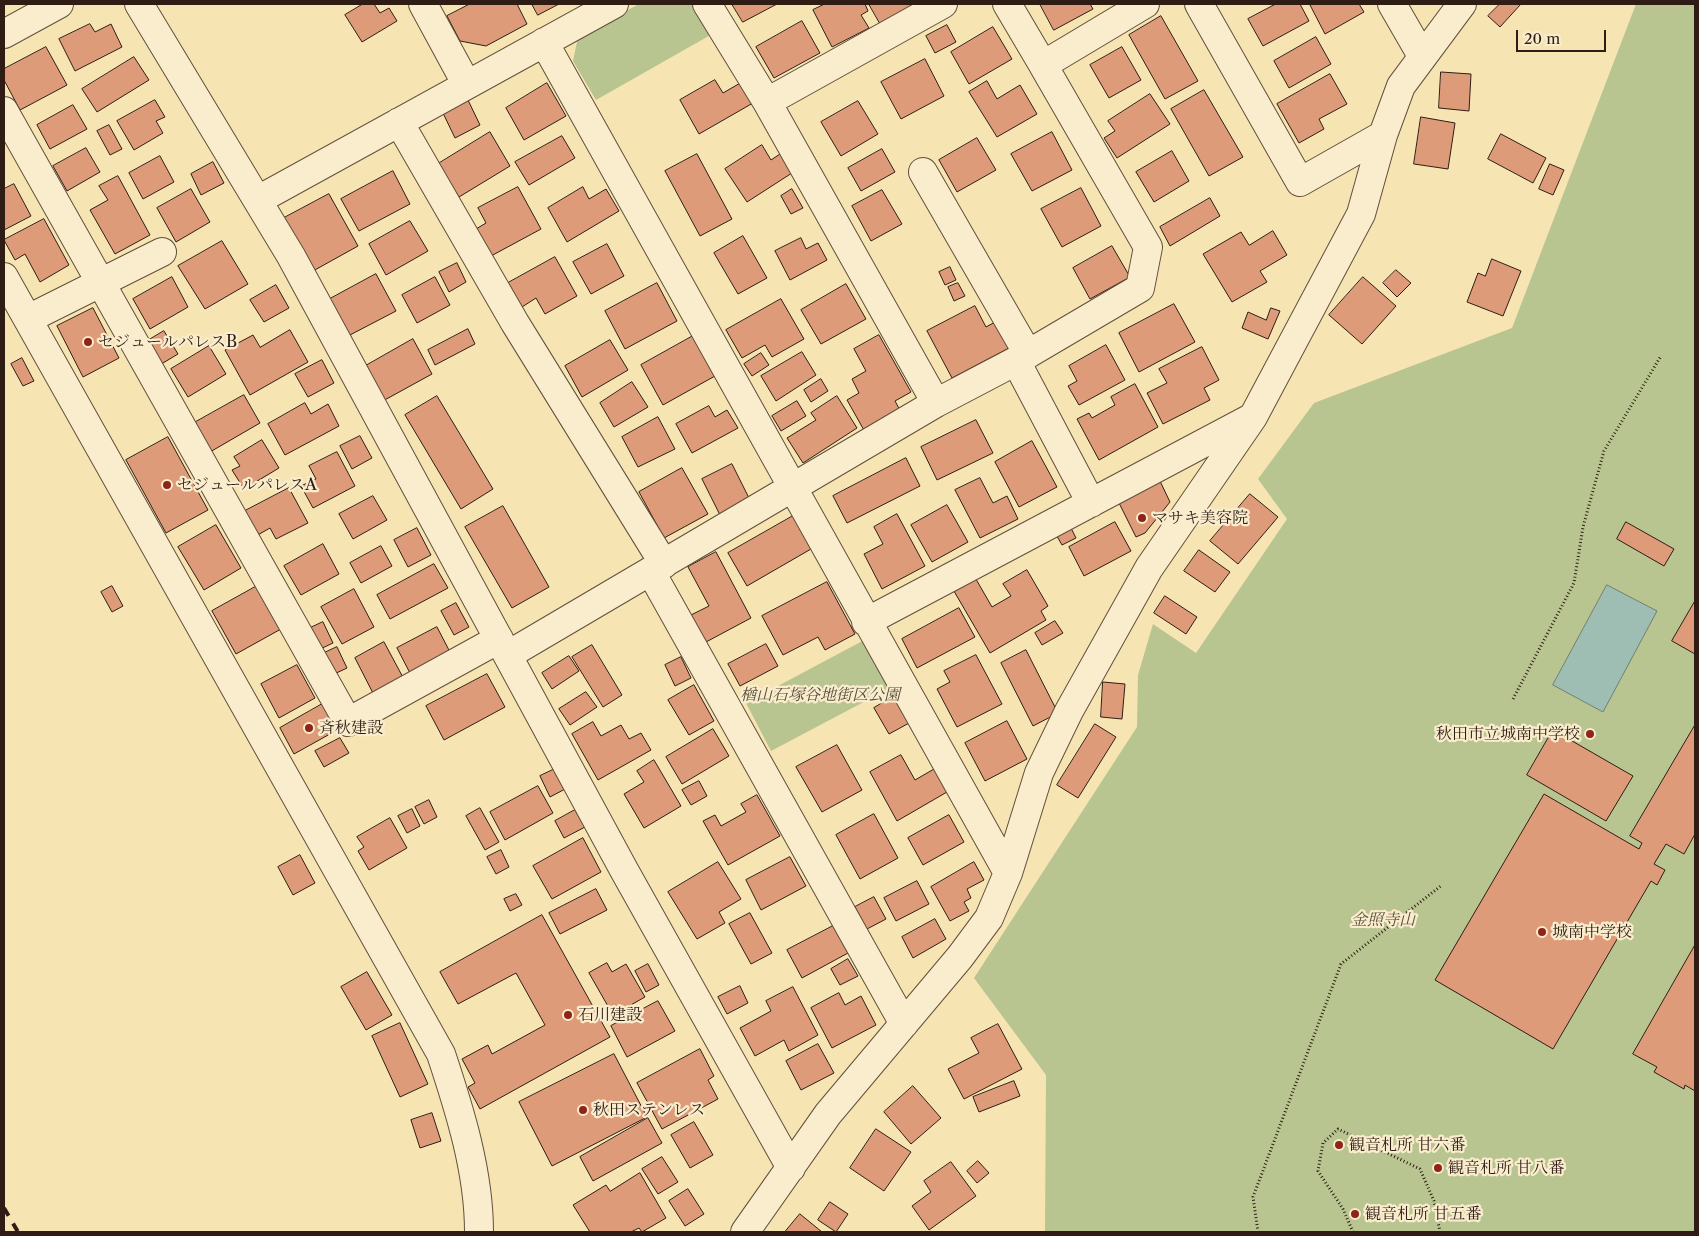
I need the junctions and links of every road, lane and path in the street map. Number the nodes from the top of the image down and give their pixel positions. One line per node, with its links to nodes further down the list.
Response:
1 (60, 4): 12 (street)
2 (139, 4): 22 (street)
3 (423, 4): 16 (street)
4 (614, 4): 13 (street)
5 (707, 4): 17 (street)
6 (943, 4): 17 (street)
7 (1007, 4): 15 (street)
8 (1145, 4): 15 (street)
9 (1199, 4): 20 (street)
10 (1392, 4): 14 (street)
11 (1462, 4): 14 (street)
12 (4, 34)
13 (544, 42): 16 (street); 31 (street)
14 (1422, 56): 20 (street)
15 (1043, 65): 28 (street)
16 (467, 85): 19 (street)
17 (767, 102): 29 (street)
18 (4, 111): 25 (street)
19 (399, 122): 22 (street); 33 (street)
20 (1383, 135): 30 (street)
21 (923, 172): 28 (street)
22 (258, 200): 35 (street)
23 (162, 252): 25 (street)
24 (4, 277): 26 (street)
25 (102, 283): 26 (street); 35 (street)
26 (28, 319): 41 (street)
27 (1661, 356): 36 (path)
28 (1022, 358): 29 (street); 32 (street)
29 (936, 403): 31 (street)
30 (1253, 417): 32 (street); 37 (street)
31 (793, 488): 33 (street); 34 (street)
32 (1091, 503): 34 (street)
33 (658, 568): 35 (street); 39 (street)
34 (866, 622): 37 (street)
35 (504, 647): 40 (street)
36 (1513, 699)
37 (1008, 873): 39 (street)
38 (1442, 884): 43 (path)
39 (904, 1024): 40 (street)
40 (791, 1168): 42 (street)
41 (479, 1232)
42 (745, 1232)
43 (1258, 1232)
44 (1353, 1232): 45 (path)
45 (1440, 1232)

